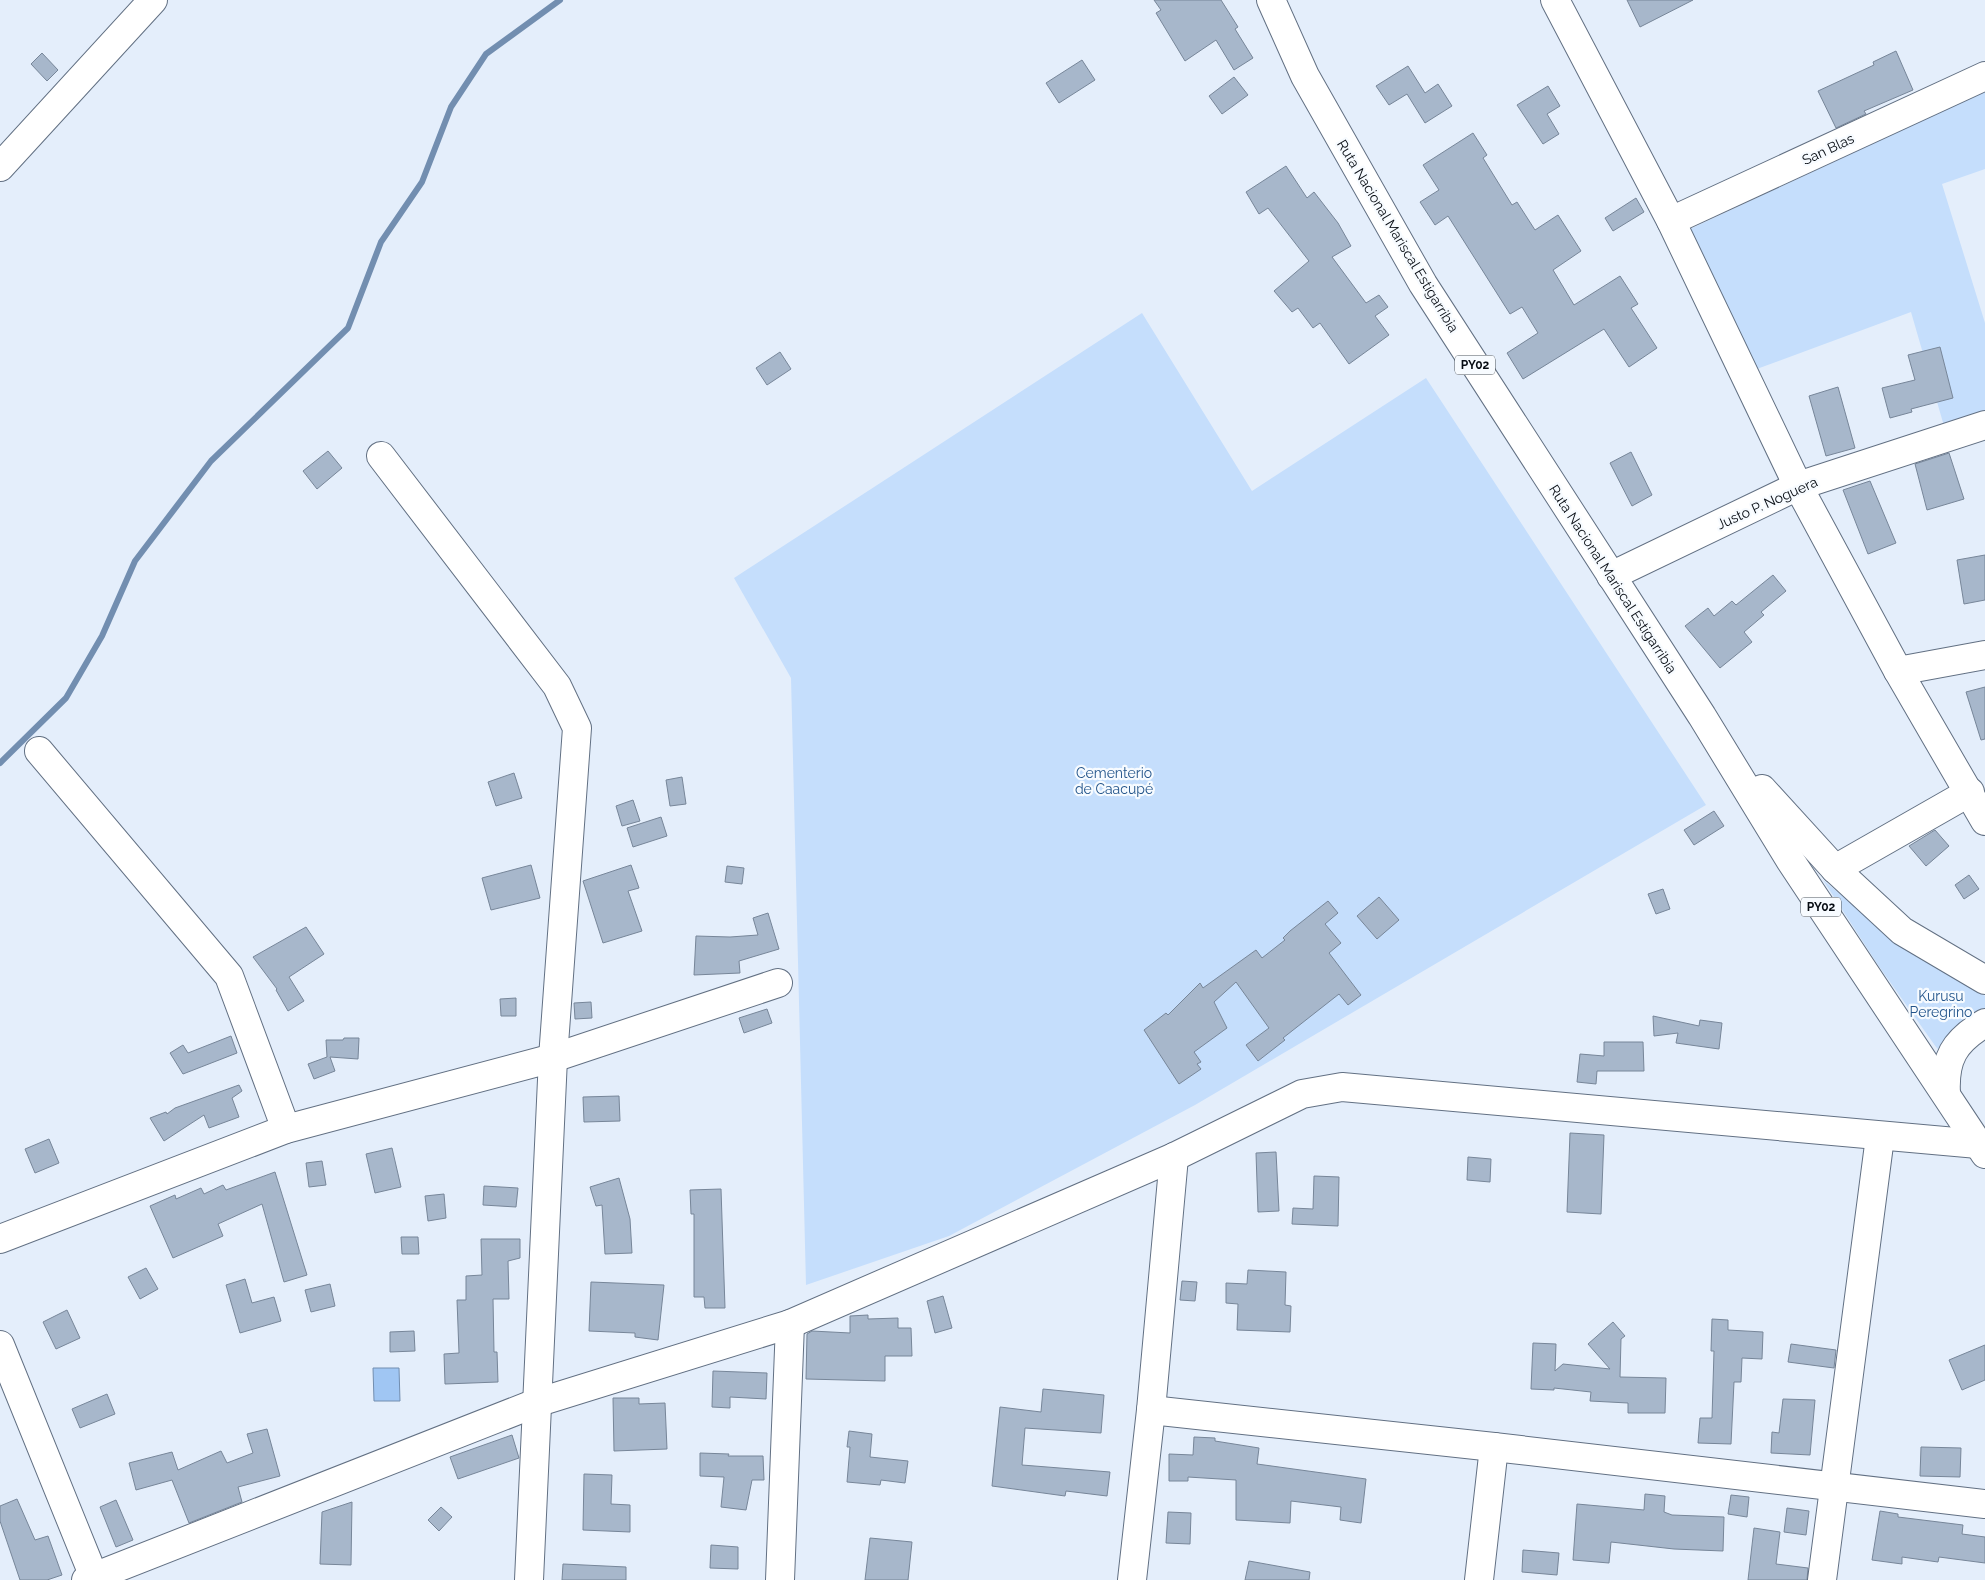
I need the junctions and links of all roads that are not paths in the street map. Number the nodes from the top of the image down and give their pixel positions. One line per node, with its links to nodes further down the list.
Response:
1 (1271, 0): 10 (street, Ruta Nacional Mariscal Estigarribia / PY02)
2 (1555, 0): 6 (street)
3 (139, 5): 5 (street)
4 (1985, 76): 6 (street, San Blas)
5 (0, 167)
6 (1671, 221): 9 (street)
7 (1985, 425): 9 (street, Justo P. Noguera)
8 (381, 456): 21 (street)
9 (1798, 486): 10 (street, Justo P. Noguera); 12 (street)
10 (1611, 576): 13 (street, Ruta Nacional Mariscal Estigarribia / PY02)
11 (1985, 655): 12 (street)
12 (1898, 671): 15 (street)
13 (1702, 716): 17 (street, Ruta Nacional Mariscal Estigarribia / PY02); 22 (street, Ruta Nacional Mariscal Estigarribia / PY02)
14 (39, 751): 23 (street)
15 (1970, 792): 16 (street); 17 (street)
16 (1985, 821)
17 (1835, 870): 18 (street, Ruta Nacional Mariscal Estigarribia / PY02)
18 (1985, 980)
19 (778, 982): 21 (street)
20 (1985, 1023): 22 (street)
21 (552, 1058): 23 (street); 30 (street)
22 (1946, 1094): 25 (street, PY02)
23 (286, 1129): 27 (street)
24 (1880, 1136): 25 (street); 26 (street); 33 (street)
25 (1982, 1149)
26 (1174, 1156): 28 (street); 31 (street)
27 (0, 1239)
28 (790, 1324): 30 (street); 37 (street)
29 (0, 1345): 35 (street)
30 (536, 1403): 35 (street); 36 (street)
31 (1151, 1410): 32 (street); 38 (street)
32 (1494, 1447): 33 (street); 39 (street)
33 (1836, 1487): 34 (street); 40 (street)
34 (1985, 1504)
35 (90, 1578)
36 (530, 1580)
37 (780, 1580)
38 (1132, 1580)
39 (1479, 1580)
40 (1822, 1580)

